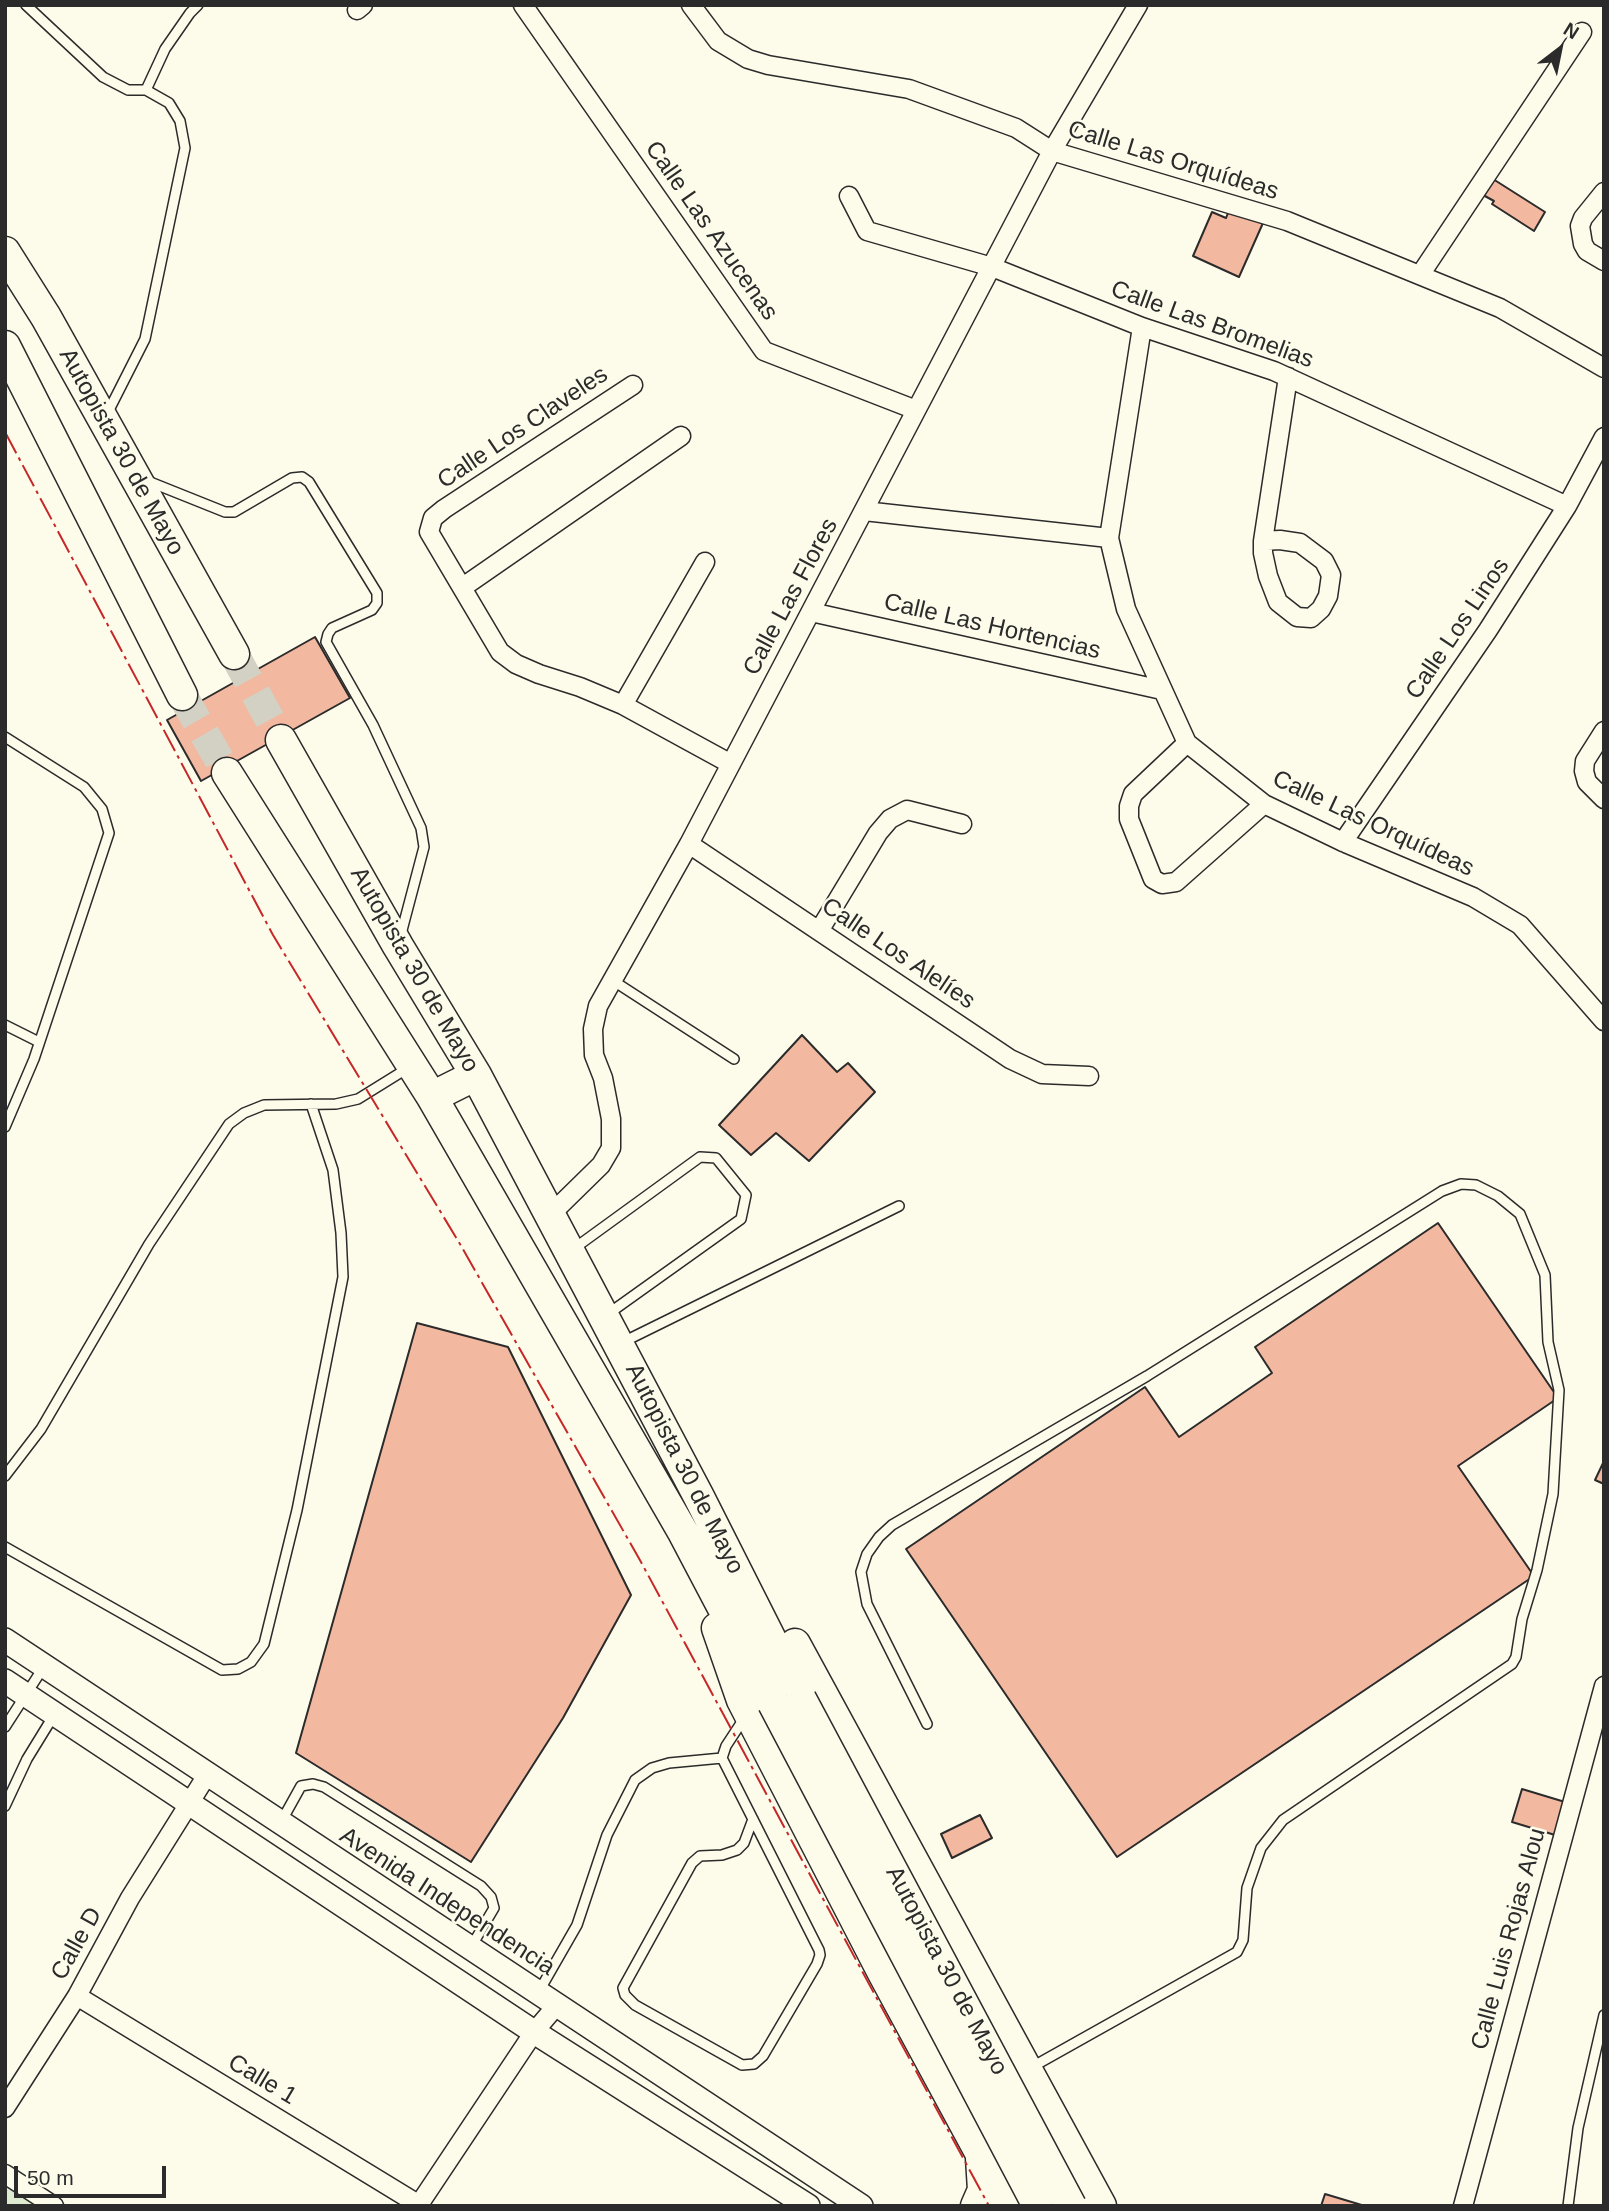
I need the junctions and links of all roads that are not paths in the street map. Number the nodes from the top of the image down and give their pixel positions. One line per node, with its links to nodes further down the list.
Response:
1 (26, 5): 7 (lane)
2 (198, 5): 7 (lane)
3 (523, 5): 20 (street, Calle Las Azucenas)
4 (691, 5): 8 (street, Calle Las Orquídeas)
5 (1138, 5): 8 (street, Calle Las Flores)
6 (1582, 32): 14 (street)
7 (146, 90): 21 (lane)
8 (1052, 151): 13 (street, Calle Las Flores); 14 (street, Calle Las Orquídeas)
9 (1604, 192): 12 (street)
10 (849, 195): 13 (street, Calle Las Bromelias)
11 (5, 252): 21 (highway, Autopista 30 de Mayo)
12 (1604, 261)
13 (992, 267): 15 (street, Calle Las Bromelias); 20 (street, Calle Las Flores)
14 (1420, 275): 17 (street, Calle Las Orquídeas)
15 (1142, 327): 18 (street, Calle Las Bromelias); 27 (street, Calle Las Orquídeas)
16 (5, 346): 34 (highway, Autopista 30 de Mayo)
17 (1604, 368)
18 (1288, 377): 25 (street, Calle Las Bromelias); 28 (street)
19 (633, 385): 30 (street, Calle Los Claveles)
20 (916, 410): 26 (street, Calle Las Flores)
21 (104, 421): 24 (highway, Autopista 30 de Mayo)
22 (681, 436): 30 (street)
23 (1604, 437): 25 (street, Calle Los Linos)
24 (133, 475): 32 (highway, Autopista 30 de Mayo); 48 (lane)
25 (1567, 506): 45 (street, Calle Los Linos)
26 (864, 510): 27 (street); 31 (street, Calle Las Flores)
27 (1109, 538): 33 (street, Calle Las Orquídeas)
28 (1263, 541): 28 (street)
29 (705, 562): 35 (street)
30 (463, 587): 35 (street, Calle Los Claveles)
31 (811, 612): 33 (street, Calle Las Hortencias); 40 (street, Calle Las Flores)
32 (234, 653)
33 (1162, 691): 39 (street, Calle Las Orquídeas)
34 (182, 695)
35 (623, 705): 40 (street, Calle Los Claveles)
36 (1604, 731): 42 (street)
37 (5, 737): 52 (lane)
38 (281, 740): 48 (highway, Autopista 30 de Mayo)
39 (1187, 743): 43 (street, Calle Las Orquídeas); 43 (street)
40 (731, 764): 46 (street, Calle Las Flores)
41 (227, 774): 54 (highway, Autopista 30 de Mayo)
42 (1604, 799)
43 (1264, 804): 45 (street, Calle Las Orquídeas)
44 (962, 824): 47 (street)
45 (1343, 842): 50 (street, Calle Las Orquídeas)
46 (689, 844): 47 (street, Calle Los Alelíes); 49 (street, Calle Las Flores)
47 (818, 931): 56 (street, Calle Los Alelíes)
48 (398, 946): 55 (highway, Autopista 30 de Mayo)
49 (612, 980): 53 (lane); 61 (street, Calle Las Flores)
50 (1604, 1021)
51 (5, 1025): 52 (lane)
52 (39, 1042): 59 (lane)
53 (734, 1059)
54 (412, 1066): 57 (highway, Autopista 30 de Mayo); 58 (lane)
55 (476, 1075): 57 (highway); 61 (highway, Autopista 30 de Mayo)
56 (1089, 1076)
57 (432, 1097): 73 (highway, Autopista 30 de Mayo)
58 (311, 1104): 65 (lane); 67 (lane)
59 (5, 1127)
60 (899, 1206): 64 (lane)
61 (551, 1214): 62 (highway, Autopista 30 de Mayo)
62 (570, 1251): 63 (highway, Autopista 30 de Mayo); 63 (lane)
63 (605, 1316): 64 (highway, Autopista 30 de Mayo)
64 (619, 1344): 66 (highway, Autopista 30 de Mayo)
65 (5, 1476)
66 (699, 1497): 73 (highway, Autopista 30 de Mayo); 88 (highway)
67 (5, 1547)
68 (5, 1640): 69 (street, Avenida Independencia)
69 (44, 1666): 72 (lane); 78 (street, Avenida Independencia)
70 (5, 1681): 72 (street)
71 (1604, 1686): 102 (street, Calle Luis Rojas Alou)
72 (26, 1695): 74 (street); 76 (lane)
73 (774, 1705): 77 (lane); 90 (highway); 99 (highway, Autopista 30 de Mayo, bridge); 100 (highway, Autopista 30 de Mayo, bridge)
74 (55, 1714): 79 (street); 80 (lane)
75 (927, 1724): 88 (lane)
76 (5, 1727)
77 (722, 1758): 81 (lane); 85 (lane)
78 (207, 1775): 79 (street, Calle D); 82 (street, Avenida Independencia)
79 (189, 1802): 84 (street, Calle D); 87 (street)
80 (5, 1806)
81 (753, 1819): 81 (lane)
82 (280, 1824): 83 (street, Avenida Independencia); 83 (lane)
83 (470, 1948): 85 (street, Avenida Independencia)
84 (77, 1996): 89 (street, Calle D); 93 (street, Calle 1)
85 (548, 1999): 87 (street); 96 (street, Avenida Independencia)
86 (1604, 2015): 103 (lane)
87 (534, 2032): 93 (street); 95 (street)
88 (1027, 2070): 90 (lane); 101 (highway)
89 (5, 2108)
90 (957, 2108): 91 (highway)
91 (980, 2151): 97 (highway); 98 (highway)
92 (5, 2174): 94 (street)
93 (419, 2205)
94 (54, 2206)
95 (808, 2206)
96 (861, 2206)
97 (976, 2206)
98 (1009, 2206)
99 (1038, 2206)
100 (1071, 2206)
101 (1101, 2206)
102 (1463, 2206)
103 (1568, 2206)

